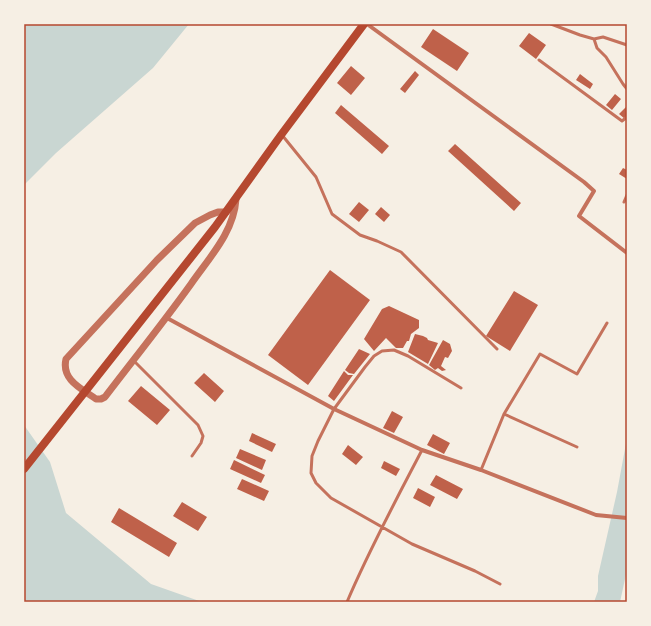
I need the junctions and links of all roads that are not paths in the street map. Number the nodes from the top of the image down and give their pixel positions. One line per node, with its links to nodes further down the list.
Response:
1 (366, 24): 8 (main road); 13 (street)
2 (550, 24): 3 (lane)
3 (594, 39): 4 (lane); 6 (lane)
4 (627, 45)
5 (539, 60): 7 (lane)
6 (627, 89)
7 (627, 117)
8 (281, 135): 10 (main road); 16 (lane)
9 (627, 195): 11 (lane)
10 (236, 199): 12 (main road); 14 (street)
11 (624, 202)
12 (226, 212): 17 (street); 24 (main road)
13 (627, 253)
14 (167, 318): 17 (street); 19 (street)
15 (607, 323): 20 (lane)
16 (497, 349)
17 (134, 361): 23 (lane)
18 (461, 388): 19 (lane)
19 (334, 409): 22 (street); 27 (lane)
20 (504, 414): 21 (lane); 25 (lane)
21 (577, 447)
22 (422, 450): 25 (street); 27 (lane)
23 (192, 456)
24 (24, 470)
25 (481, 470): 26 (street)
26 (627, 518)
27 (382, 526): 28 (lane); 29 (lane)
28 (500, 584)
29 (347, 602)

